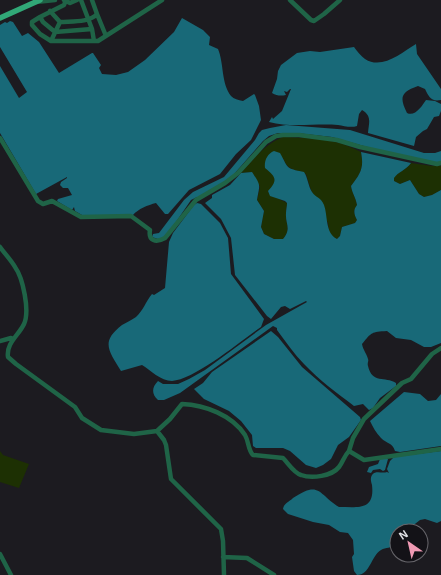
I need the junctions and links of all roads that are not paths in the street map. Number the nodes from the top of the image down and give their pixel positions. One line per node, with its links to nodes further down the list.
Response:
1 (55, 0): 9 (street)
2 (65, 0): 3 (street); 10 (street)
3 (77, 0)
4 (81, 0): 14 (street)
5 (92, 0): 11 (street)
6 (162, 0): 18 (street)
7 (290, 0): 8 (street)
8 (340, 0)
9 (38, 1): 13 (main road)
10 (50, 11): 12 (street); 15 (street)
11 (97, 14): 14 (street); 18 (street)
12 (40, 16): 17 (street); 20 (street)
13 (0, 18)
14 (88, 20): 15 (street); 16 (street)
15 (60, 22): 17 (street)
16 (92, 30): 17 (street); 19 (street)
17 (55, 32): 20 (street)
18 (106, 36): 19 (street)
19 (94, 41): 20 (street)
20 (51, 42)
21 (0, 138): 22 (street)
22 (441, 163)
23 (0, 247): 24 (street)
24 (13, 339): 25 (street); 27 (street)
25 (0, 341)
26 (441, 348): 29 (street)
27 (157, 431): 29 (street); 31 (street)
28 (441, 449): 29 (street)
29 (349, 451)
30 (0, 554): 32 (street)
31 (223, 557): 33 (street); 34 (street)
32 (11, 575)
33 (224, 575)
34 (274, 575)

